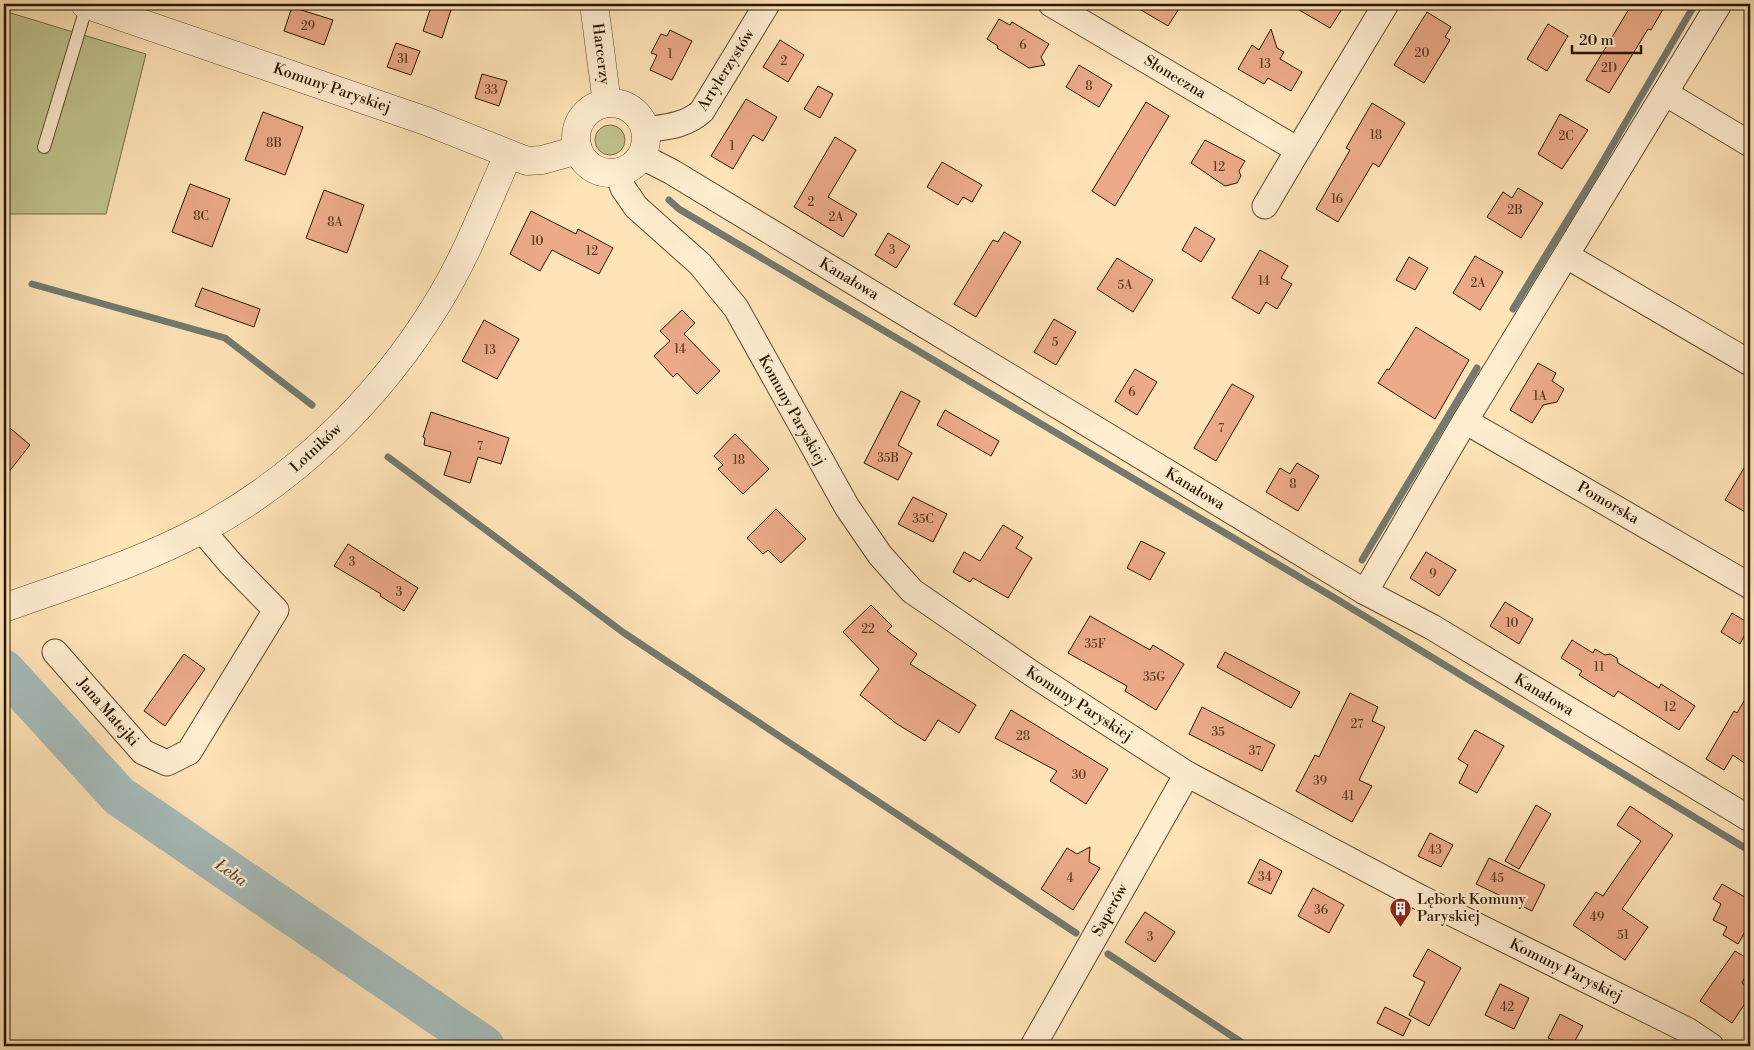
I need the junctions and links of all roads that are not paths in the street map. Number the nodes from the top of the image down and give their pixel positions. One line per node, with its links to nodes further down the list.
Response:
1 (86, 4): 11 (lane); 14 (street, Komuny Paryskiej)
2 (594, 4): 8 (street, Harcerzy)
3 (767, 4): 9 (street, Artylerzystów)
4 (1386, 4): 13 (street)
5 (1719, 4): 7 (street)
6 (1063, 7): 13 (street, Słoneczna)
7 (1665, 93): 10 (street); 17 (street)
8 (607, 103): 9 (street); 12 (street)
9 (643, 143): 15 (street); 22 (street, Kanałowa)
10 (1750, 144)
11 (44, 147)
12 (578, 150): 14 (street, Komuny Paryskiej); 15 (street)
13 (1298, 150): 16 (street)
14 (508, 155): 20 (street, Lotników)
15 (618, 172): 25 (street, Komuny Paryskiej)
16 (1265, 206)
17 (1567, 256): 18 (street); 19 (street)
18 (1750, 363)
19 (1465, 421): 21 (street, Pomorska); 22 (street)
20 (202, 530): 23 (street, Lotników); 24 (street, Jana Matejki)
21 (1750, 586)
22 (1364, 592): 26 (street, Kanałowa)
23 (5, 605)
24 (55, 652)
25 (1187, 774): 27 (street, Saperów); 28 (street, Komuny Paryskiej)
26 (1750, 819)
27 (1033, 1046)
28 (1711, 1046)

